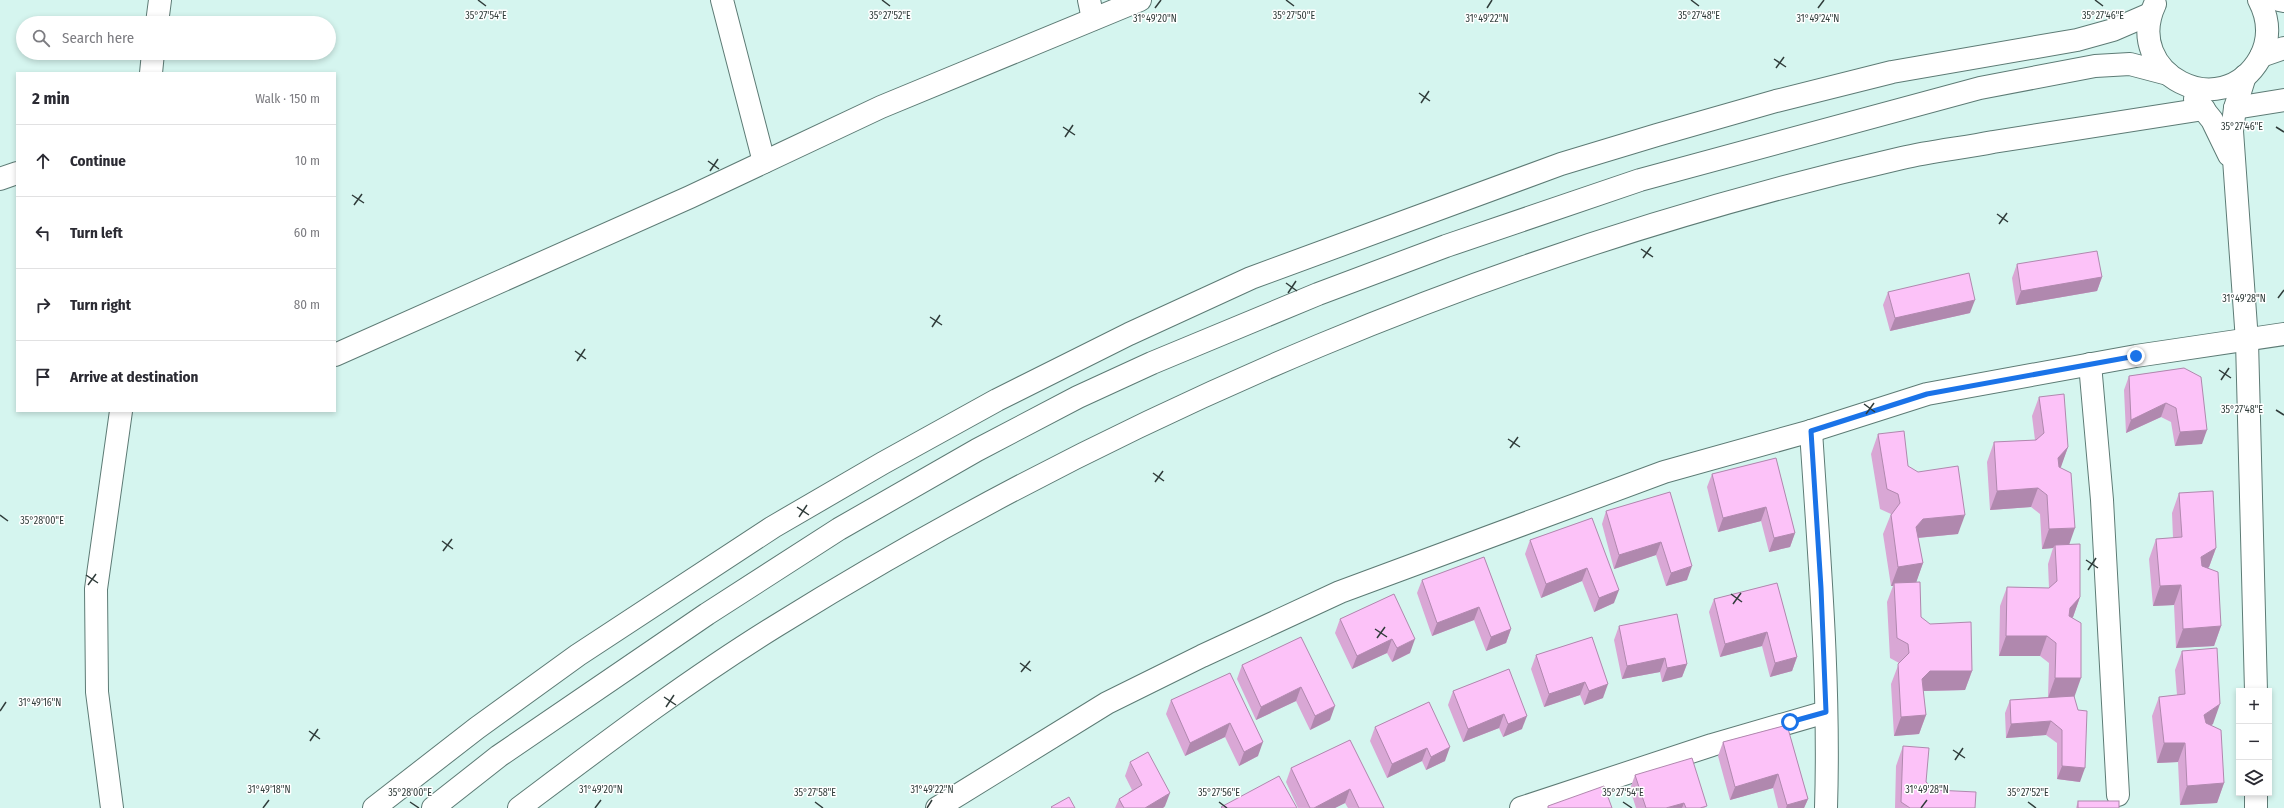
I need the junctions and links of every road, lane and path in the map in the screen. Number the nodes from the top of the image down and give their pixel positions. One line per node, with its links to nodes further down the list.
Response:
1 (160, 0): 9 (street)
2 (722, 0): 19 (street)
3 (1140, 0): 8 (street)
4 (2259, 0): 11 (street)
5 (2279, 0): 6 (street)
6 (2284, 1)
7 (2153, 7): 15 (street); 34 (street)
8 (1091, 10): 19 (street)
9 (158, 16)
10 (2284, 48): 11 (street)
11 (2261, 56): 14 (street)
12 (152, 60): 13 (street)
13 (151, 72)
14 (2245, 76): 15 (street); 17 (street)
15 (2174, 79): 18 (street); 35 (street)
16 (2284, 100): 17 (street)
17 (2235, 108): 20 (street)
18 (2204, 109): 20 (street); 36 (street)
19 (764, 162): 25 (street)
20 (2234, 165): 24 (street)
21 (16, 173): 22 (street)
22 (0, 179)
23 (2284, 334): 24 (street)
24 (2246, 341): 26 (street); 29 (street)
25 (336, 355)
26 (2090, 364): 28 (street); 31 (street)
27 (121, 412): 33 (street)
28 (1811, 431): 30 (street); 37 (street)
29 (2256, 688)
30 (1826, 712): 38 (street); 39 (street)
31 (2118, 795)
32 (2256, 796): 40 (street)
33 (112, 808)
34 (374, 808)
35 (433, 808)
36 (519, 808)
37 (937, 808)
38 (1521, 808)
39 (1826, 808)
40 (2256, 808)

